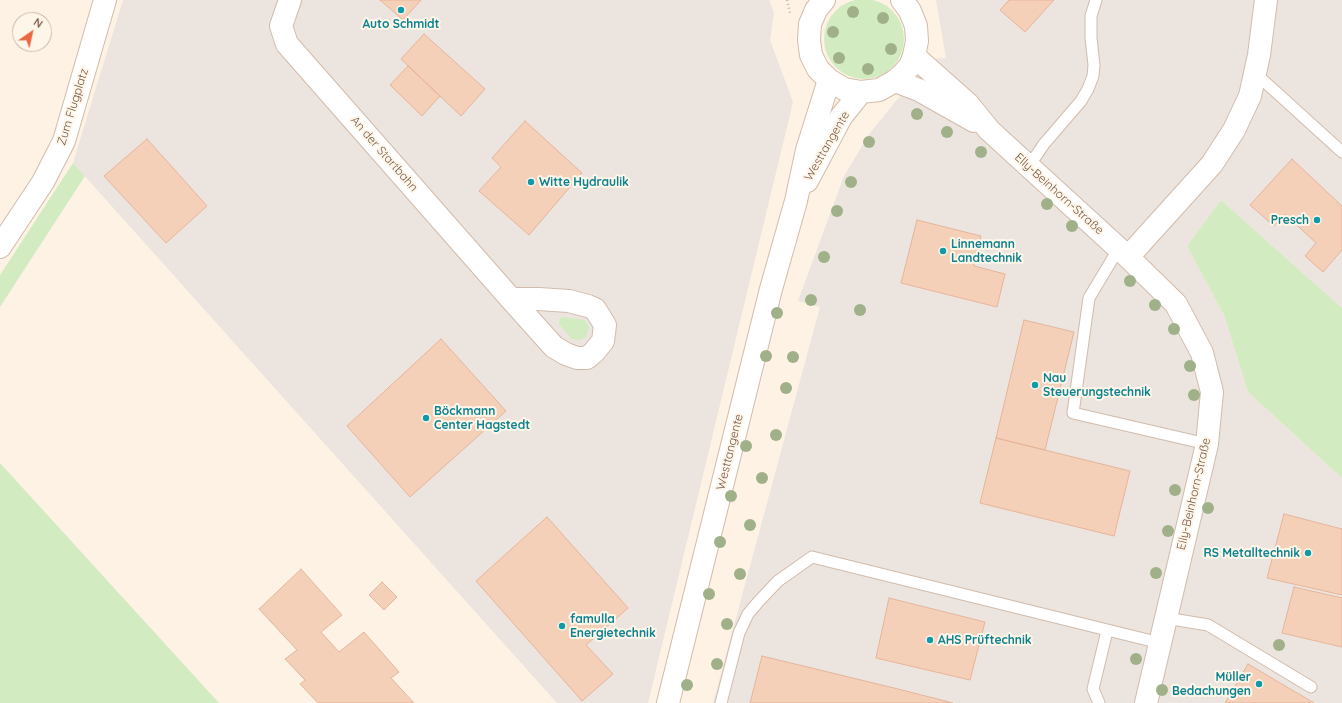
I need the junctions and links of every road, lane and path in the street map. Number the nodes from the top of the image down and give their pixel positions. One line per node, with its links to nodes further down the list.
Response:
1 (105, 0): 16 (street, Zum Flugplatz)
2 (290, 0): 18 (street, An der Startbahn)
3 (902, 0): 7 (street)
4 (1096, 0): 14 (lane)
5 (1266, 0): 8 (street)
6 (816, 3): 9 (street)
7 (914, 56): 10 (street); 12 (street, Elly-Beinhorn-Straße)
8 (1255, 73): 13 (lane); 17 (street)
9 (829, 80): 11 (street); 15 (street, Westtangente)
10 (895, 82): 11 (street); 12 (street, Elly-Beinhorn-Straße)
11 (861, 92): 15 (street, Westtangente)
12 (989, 130): 14 (street, Elly-Beinhorn-Straße)
13 (1342, 152)
14 (1029, 166): 17 (street, Elly-Beinhorn-Straße)
15 (796, 201): 24 (street, Westtangente)
16 (0, 247)
17 (1123, 252): 19 (street, Elly-Beinhorn-Straße); 19 (lane)
18 (511, 300)
19 (1207, 444): 20 (street, Elly-Beinhorn-Straße)
20 (1166, 618): 22 (street, Elly-Beinhorn-Straße); 23 (lane)
21 (1107, 631): 22 (lane); 25 (lane); 26 (lane)
22 (1160, 643): 27 (street, Elly-Beinhorn-Straße)
23 (1311, 687)
24 (668, 703)
25 (721, 703)
26 (1099, 703)
27 (1146, 703)

